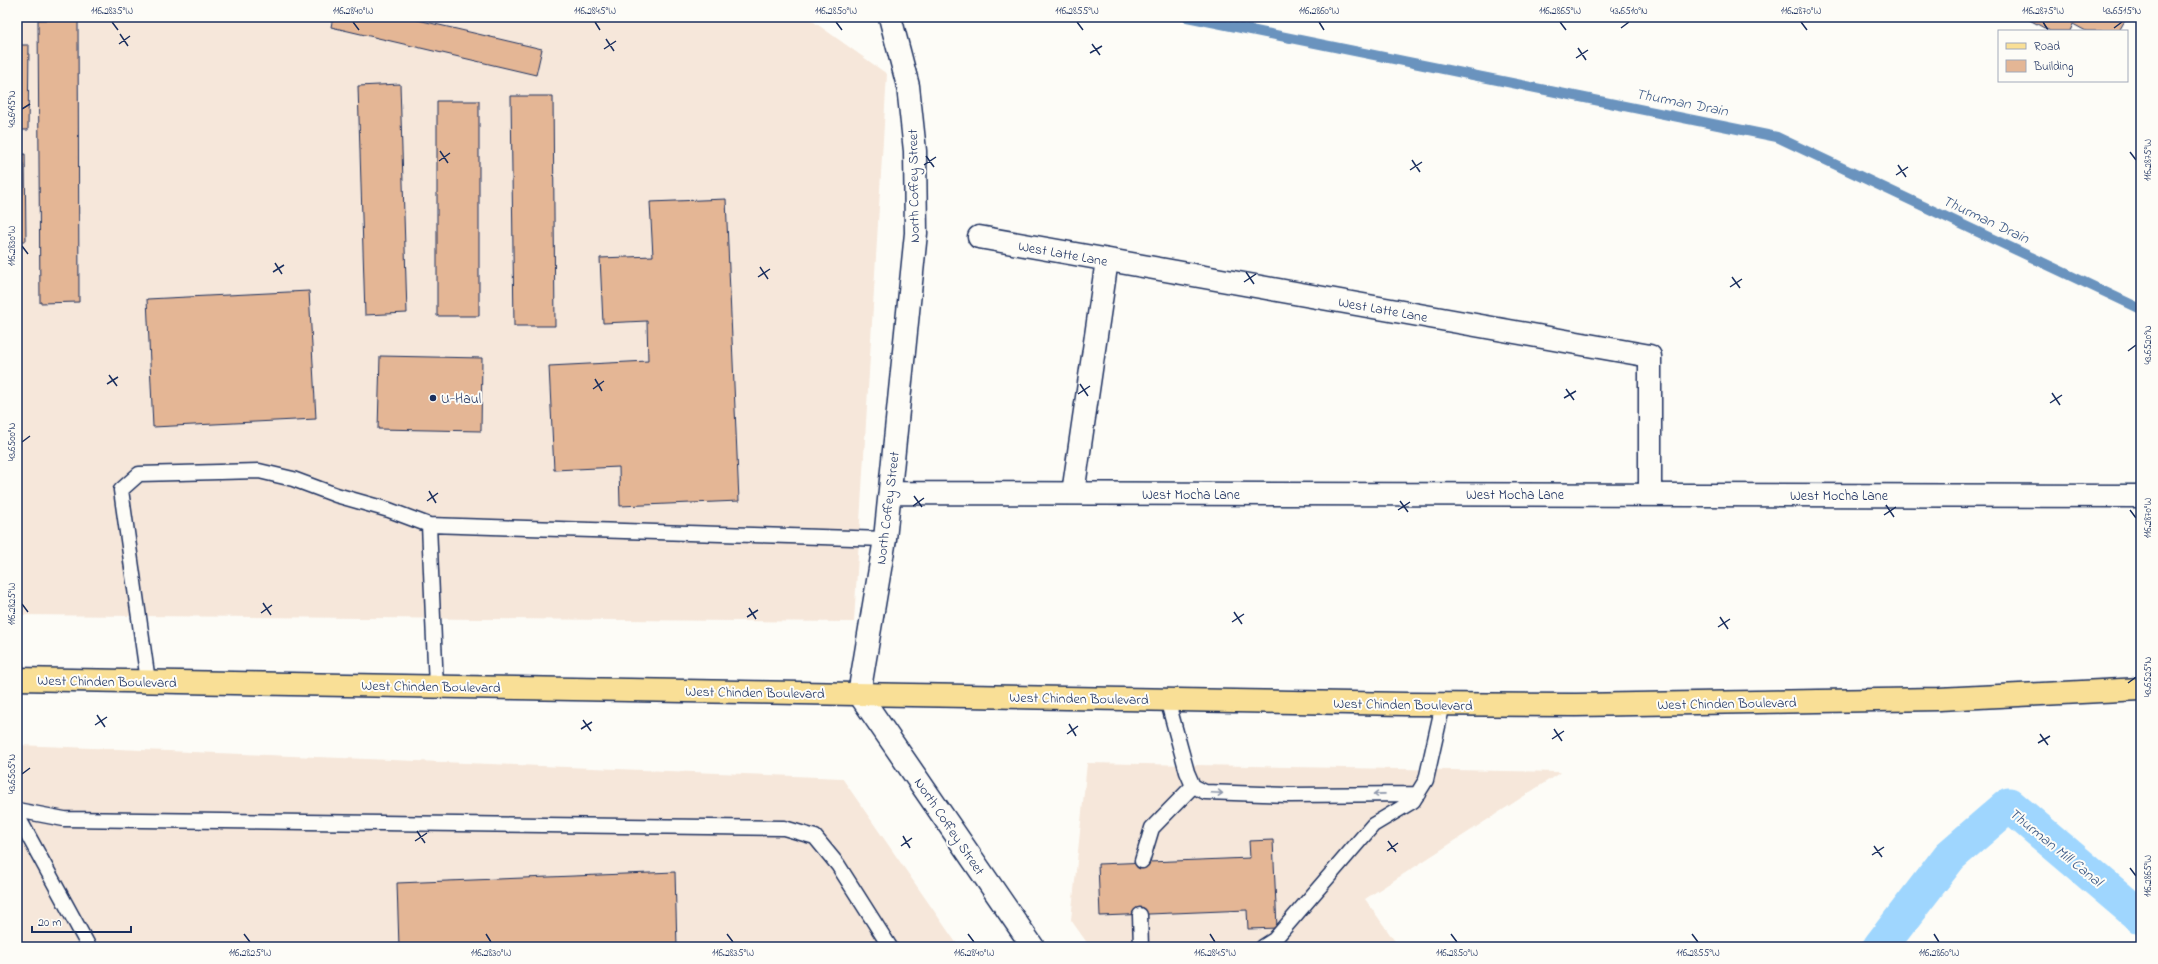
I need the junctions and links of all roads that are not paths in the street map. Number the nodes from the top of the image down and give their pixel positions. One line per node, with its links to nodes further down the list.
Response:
1 (890, 17): 4 (street, North Coffey Street)
2 (979, 237): 3 (street, West Latte Lane)
3 (1106, 260): 5 (street); 6 (street, West Latte Lane)
4 (890, 493): 5 (street, West Mocha Lane); 9 (street, North Coffey Street)
5 (1074, 493): 6 (street, West Mocha Lane)
6 (1650, 495): 7 (street, West Mocha Lane)
7 (2141, 496)
8 (429, 525): 9 (lane); 11 (lane); 12 (lane)
9 (885, 539): 14 (street, North Coffey Street)
10 (17, 679): 11 (main road, West Chinden Boulevard)
11 (148, 682): 12 (main road, West Chinden Boulevard)
12 (436, 686): 14 (main road, West Chinden Boulevard)
13 (2141, 688): 16 (main road, West Chinden Boulevard)
14 (859, 694): 15 (main road, West Chinden Boulevard); 25 (street, North Coffey Street)
15 (1167, 699): 16 (main road, West Chinden Boulevard); 17 (lane)
16 (1443, 704): 18 (lane)
17 (1193, 786): 18 (lane); 21 (lane)
18 (1418, 794): 27 (lane)
19 (17, 810): 24 (lane)
20 (17, 815): 23 (lane)
21 (1142, 861)
22 (1140, 915): 26 (lane)
23 (89, 947)
24 (890, 947)
25 (1033, 947)
26 (1141, 947)
27 (1263, 947)

